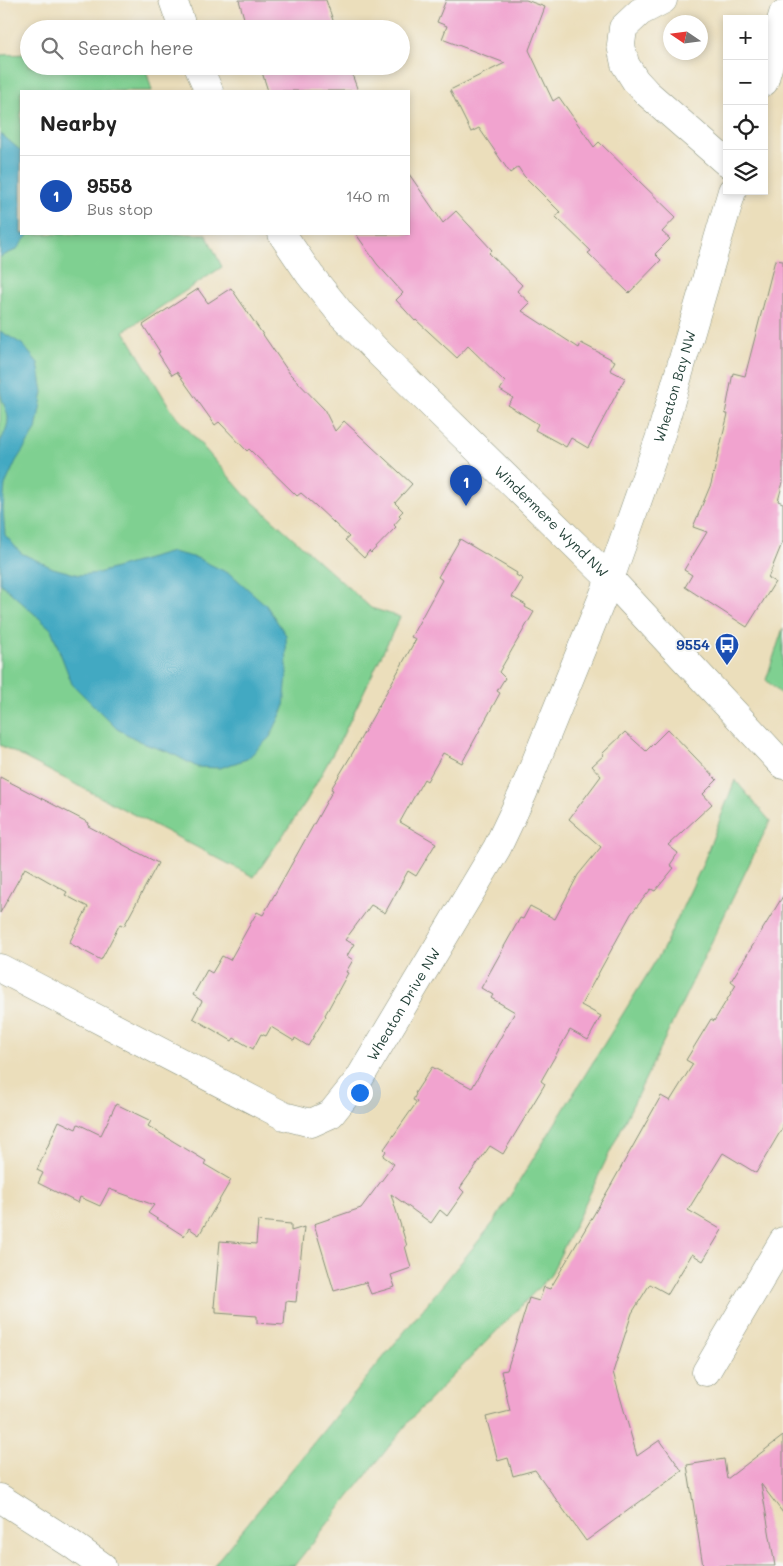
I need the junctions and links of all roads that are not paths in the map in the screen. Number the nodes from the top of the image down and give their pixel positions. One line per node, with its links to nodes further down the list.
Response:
1 (173, 0): 4 (street)
2 (663, 0): 8 (street)
3 (783, 14): 5 (street)
4 (180, 20)
5 (768, 68)
6 (202, 75): 7 (street)
7 (209, 90)
8 (723, 160)
9 (731, 195): 11 (street, Wheaton Bay NW)
10 (283, 235): 11 (street, Windermere Wynd NW)
11 (610, 579): 12 (street, Windermere Wynd NW); 13 (street, Wheaton Drive NW)
12 (783, 765)
13 (0, 968)
14 (783, 1241): 15 (street)
15 (706, 1372)
16 (0, 1498): 17 (street)
17 (102, 1566)

